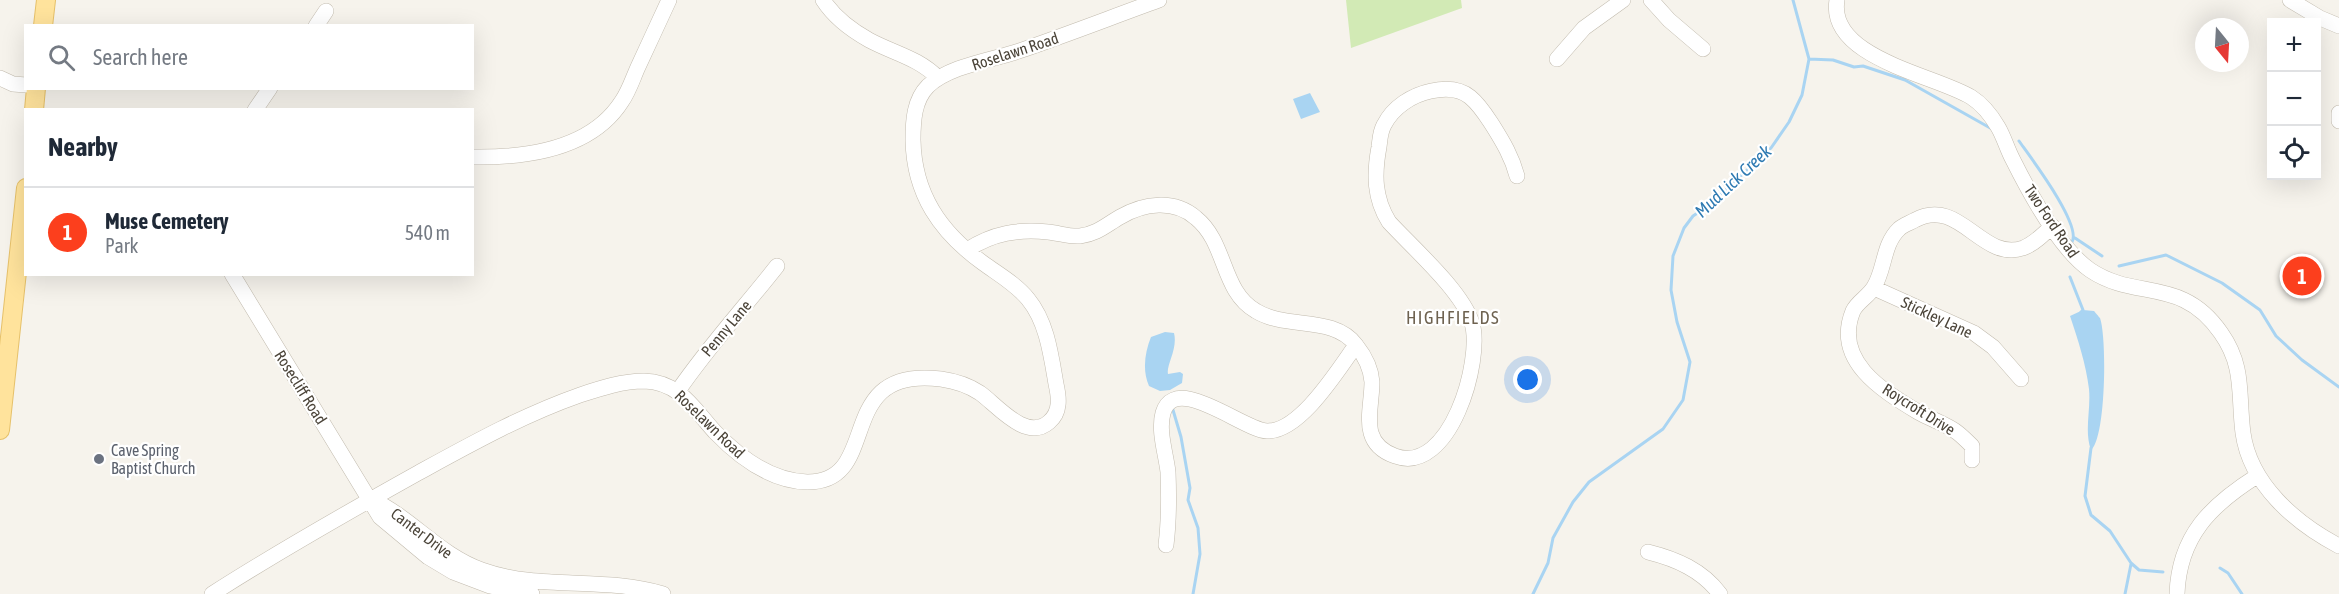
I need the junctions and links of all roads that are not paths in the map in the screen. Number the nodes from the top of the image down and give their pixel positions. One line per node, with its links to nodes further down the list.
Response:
1 (46, 0): 10 (main road)
2 (669, 0): 24 (street)
3 (822, 0): 16 (street)
4 (1159, 0): 16 (street, Roselawn Road)
5 (1623, 0): 14 (street)
6 (1651, 0): 13 (street)
7 (1837, 0): 27 (street, Two Ford Road)
8 (2290, 0): 12 (street)
9 (326, 11): 11 (street)
10 (43, 24)
11 (317, 24)
12 (2339, 26)
13 (1703, 49)
14 (1557, 59)
15 (0, 78): 17 (street)
16 (938, 78): 28 (street, Roselawn Road)
17 (24, 85)
18 (36, 90): 20 (main road)
19 (269, 90): 21 (street)
20 (34, 108)
21 (256, 108)
22 (2339, 113): 23 (street)
23 (2339, 121)
24 (474, 157)
25 (1517, 176): 32 (street)
26 (24, 205): 35 (main road)
27 (2052, 226): 31 (street, Roycroft Drive); 37 (street, Two Ford Road)
28 (967, 250): 32 (street); 34 (street, Roselawn Road)
29 (777, 266): 34 (street, Penny Lane)
30 (233, 276): 38 (street, Rosecliff Road)
31 (1874, 288): 33 (street, Stickley Lane); 36 (street, Roycroft Drive)
32 (1356, 345): 39 (street)
33 (2021, 379)
34 (678, 391): 38 (street, Roselawn Road)
35 (0, 430)
36 (1972, 460)
37 (2257, 476): 40 (street, Two Ford Road); 46 (street)
38 (371, 499): 42 (street, Roselawn Road); 43 (street, Canter Drive); 44 (street, Canter Drive)
39 (1166, 545)
40 (2339, 546)
41 (1648, 552): 45 (street)
42 (212, 594)
43 (532, 594)
44 (663, 594)
45 (1720, 594)
46 (2177, 594)

